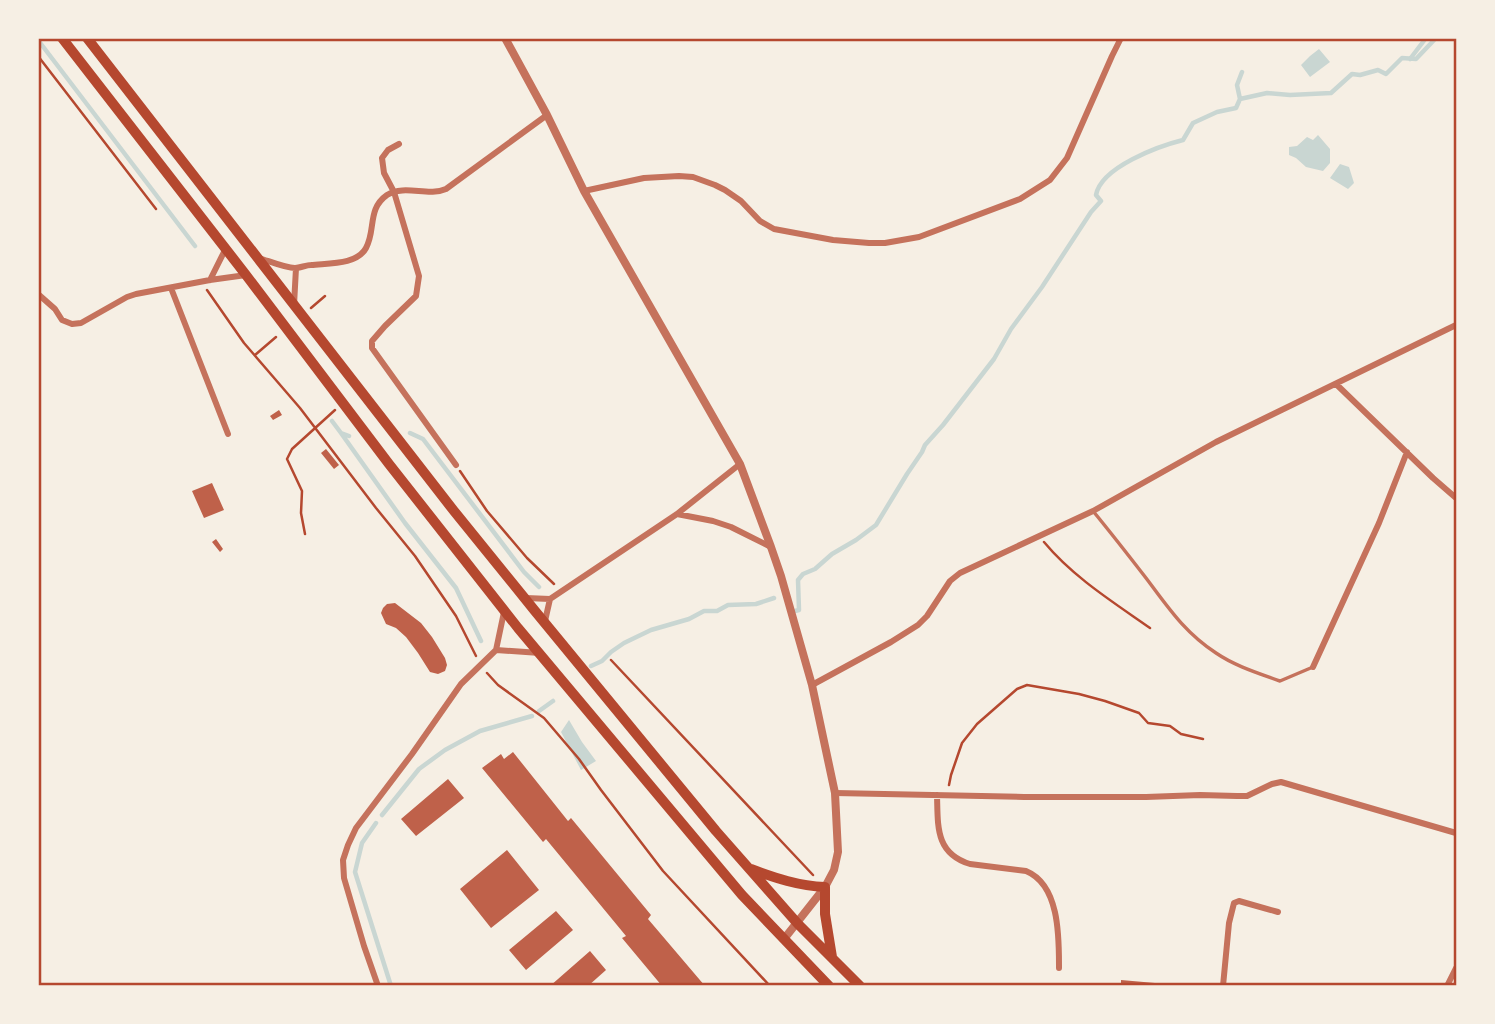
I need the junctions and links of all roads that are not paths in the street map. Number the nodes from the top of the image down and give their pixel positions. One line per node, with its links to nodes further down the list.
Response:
1 (62, 38): 9 (highway)
2 (87, 38): 10 (highway)
3 (505, 38): 5 (street)
4 (1121, 38): 7 (street)
5 (547, 116): 7 (street); 8 (street)
6 (399, 144): 8 (street)
7 (584, 191): 21 (street)
8 (394, 192): 11 (street); 22 (street)
9 (226, 250): 12 (highway); 13 (street)
10 (257, 258): 11 (street); 16 (highway)
11 (296, 268): 16 (street)
12 (246, 275): 13 (street); 29 (highway)
13 (210, 280): 14 (street)
14 (171, 288): 15 (street); 19 (street)
15 (38, 294)
16 (294, 306): 27 (highway)
17 (1457, 324): 18 (street)
18 (1336, 384): 20 (street); 24 (street)
19 (228, 434)
20 (1407, 452): 23 (street); 33 (street)
21 (740, 464): 25 (street); 26 (street)
22 (456, 465)
23 (1457, 498)
24 (1093, 511): 33 (lane); 34 (street)
25 (677, 514): 26 (street); 28 (street)
26 (771, 547): 34 (street)
27 (524, 598): 28 (street); 30 (highway)
28 (550, 599): 30 (street)
29 (505, 610): 31 (street); 32 (highway)
30 (544, 623): 38 (highway)
31 (496, 650): 32 (street); 46 (street)
32 (540, 653): 42 (highway)
33 (1312, 667)
34 (812, 685): 35 (street)
35 (835, 793): 36 (street); 39 (street)
36 (937, 795): 37 (street); 44 (street)
37 (1457, 833)
38 (750, 869): 39 (highway); 41 (highway)
39 (825, 887): 41 (street); 43 (highway)
40 (1278, 912): 49 (street)
41 (798, 924): 42 (street); 43 (highway)
42 (784, 939): 47 (highway)
43 (832, 957): 48 (highway)
44 (1059, 968)
45 (1457, 968): 50 (street)
46 (378, 985)
47 (829, 985)
48 (860, 985)
49 (1223, 985)
50 (1447, 985)

